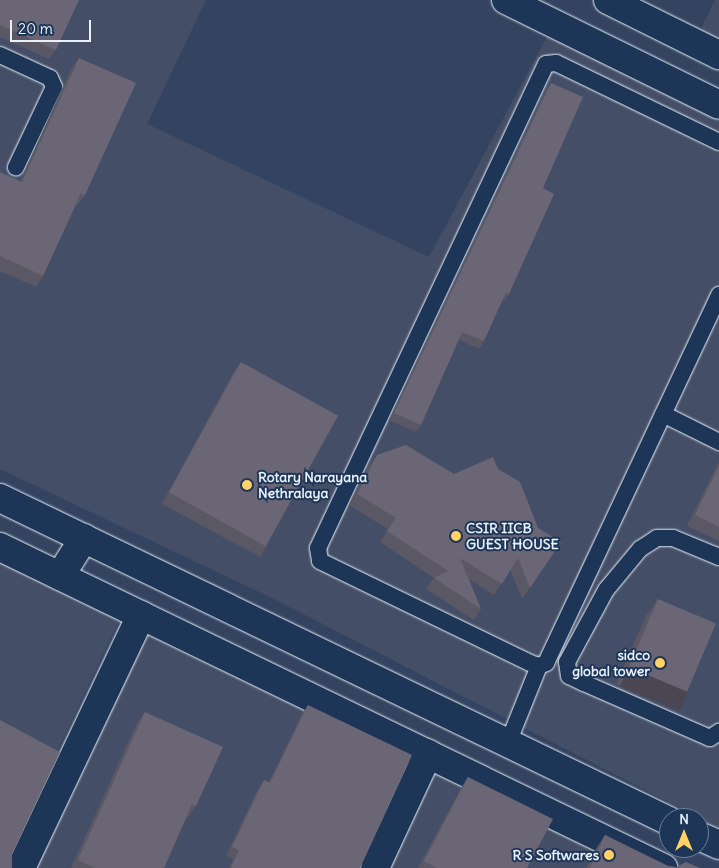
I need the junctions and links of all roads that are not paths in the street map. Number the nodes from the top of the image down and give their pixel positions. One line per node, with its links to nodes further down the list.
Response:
1 (506, 0): 5 (street)
2 (608, 0): 4 (street)
3 (0, 55): 7 (lane)
4 (719, 55)
5 (719, 105)
6 (719, 142): 17 (lane)
7 (16, 167)
8 (719, 295): 9 (lane)
9 (663, 414): 10 (lane); 17 (lane)
10 (719, 442)
11 (0, 498): 12 (street)
12 (84, 538): 15 (street); 19 (street)
13 (0, 547): 15 (street)
14 (719, 557): 18 (lane)
15 (60, 576): 16 (street)
16 (141, 615): 20 (street); 22 (street)
17 (539, 666): 19 (lane)
18 (719, 732)
19 (508, 743): 21 (street)
20 (428, 754): 23 (street); 24 (street)
21 (659, 816)
22 (21, 868)
23 (375, 868)
24 (663, 868)

